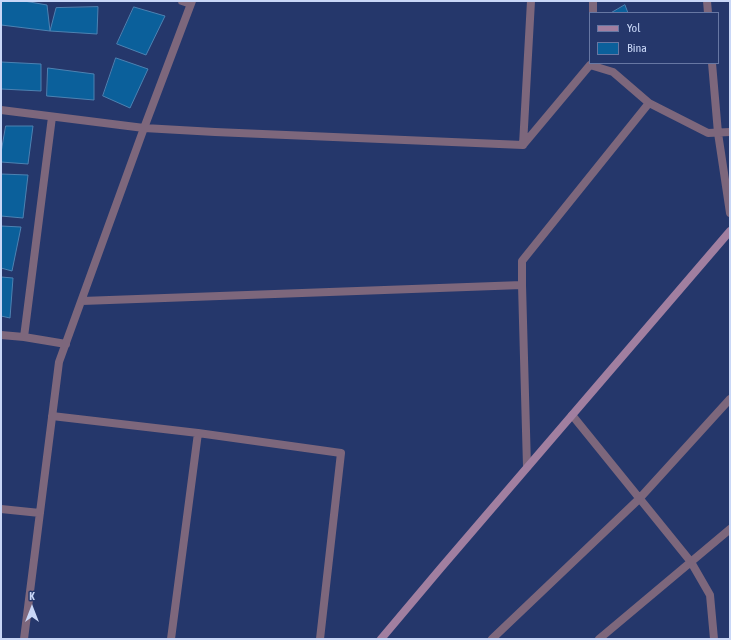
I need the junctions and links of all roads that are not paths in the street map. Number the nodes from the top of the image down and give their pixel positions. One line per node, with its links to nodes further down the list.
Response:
1 (182, 1): 5 (street)
2 (530, 1): 16 (street)
3 (593, 1): 6 (street)
4 (707, 1): 7 (street)
5 (192, 2): 13 (street)
6 (593, 12)
7 (708, 12)
8 (590, 64): 10 (street); 16 (street)
9 (712, 64): 15 (street)
10 (649, 103): 15 (street); 19 (street)
11 (1, 110): 12 (street)
12 (52, 117): 13 (street); 22 (street)
13 (144, 128): 16 (street); 20 (street)
14 (730, 132): 15 (street)
15 (718, 133): 17 (street)
16 (523, 145)
17 (730, 213)
18 (730, 231): 25 (street)
19 (522, 285): 20 (street); 28 (street)
20 (82, 301): 23 (street)
21 (1, 335): 22 (street)
22 (24, 337): 23 (street)
23 (66, 344): 26 (street)
24 (730, 399): 29 (street)
25 (572, 415): 28 (street); 29 (street)
26 (52, 416): 27 (street); 31 (street)
27 (198, 433): 35 (street); 36 (street)
28 (527, 467): 37 (street)
29 (639, 499): 33 (street); 38 (street)
30 (1, 509): 31 (street)
31 (40, 513): 34 (street)
32 (730, 529): 33 (street)
33 (691, 562): 39 (street); 40 (street)
34 (24, 639)
35 (171, 639)
36 (320, 639)
37 (381, 639)
38 (492, 639)
39 (599, 639)
40 (714, 639)

